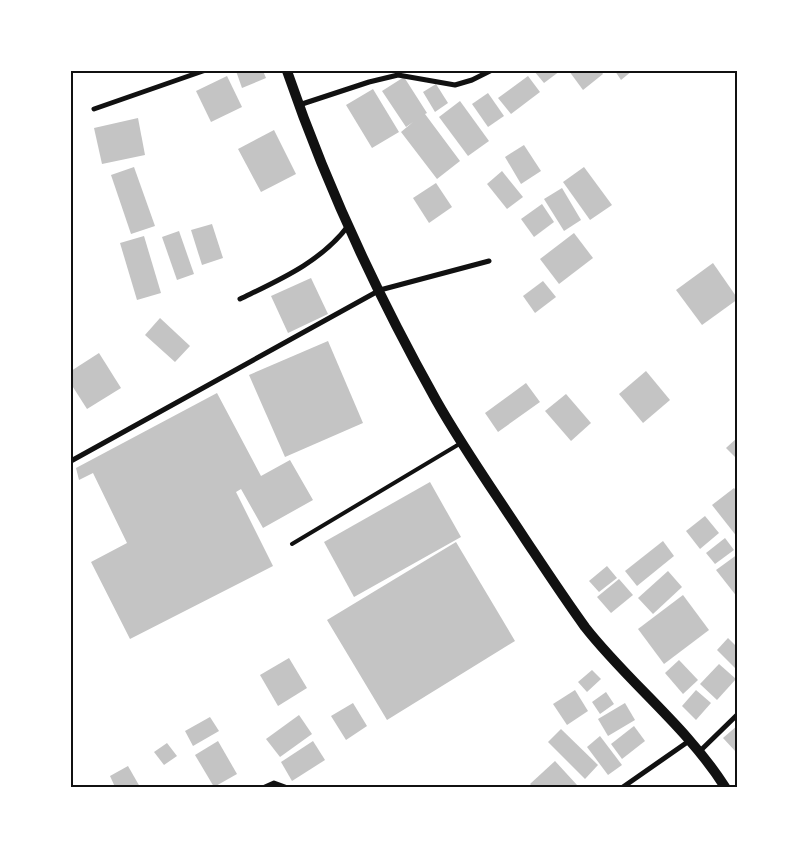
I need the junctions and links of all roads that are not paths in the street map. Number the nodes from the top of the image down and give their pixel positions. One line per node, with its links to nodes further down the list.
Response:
1 (203, 71): 5 (street)
2 (287, 71): 4 (main road)
3 (490, 71): 4 (street)
4 (298, 106): 6 (main road)
5 (94, 110)
6 (349, 224): 8 (main road); 9 (street)
7 (489, 261): 8 (street)
8 (380, 290): 10 (main road); 11 (street)
9 (240, 298)
10 (462, 443): 12 (lane); 14 (main road)
11 (71, 461)
12 (292, 544)
13 (738, 714): 15 (street)
14 (689, 741): 15 (main road); 18 (street)
15 (698, 752): 19 (main road)
16 (265, 787): 17 (street)
17 (286, 787)
18 (623, 787)
19 (725, 787)

